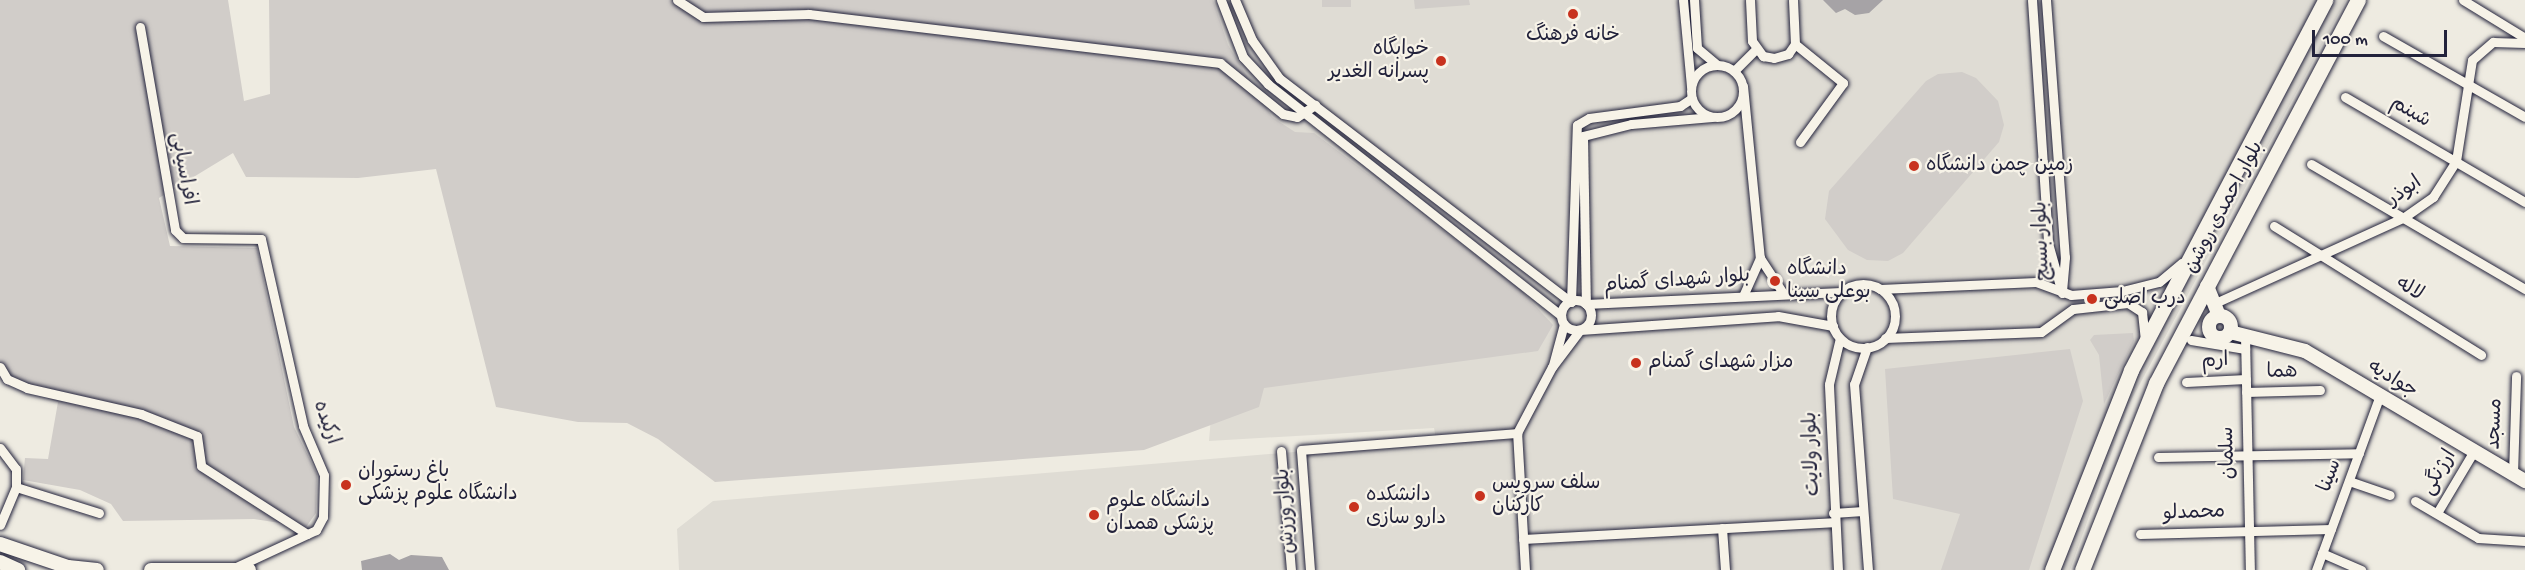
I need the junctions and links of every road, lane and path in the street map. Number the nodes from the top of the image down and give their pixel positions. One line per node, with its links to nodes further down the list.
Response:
1 (677, 0): 28 (street)
2 (1221, 0): 28 (street)
3 (1236, 0): 28 (street)
4 (1683, 0): 23 (street)
5 (1694, 0): 19 (street)
6 (1750, 0): 18 (street)
7 (1793, 0): 17 (street)
8 (2032, 0): 46 (street, بلوار بسیج)
9 (2046, 0): 46 (street, بلوار بسیج)
10 (2325, 0): 24 (highway, بلوار احمدی روشن)
11 (2358, 0): 27 (highway, بلوار احمدی روشن)
12 (2463, 0): 15 (street)
13 (140, 27): 37 (street, افراسیابی)
14 (2383, 36): 21 (street)
15 (2525, 38)
16 (2525, 43): 21 (street, ابوذر)
17 (1795, 44): 18 (street); 31 (street)
18 (1756, 49): 20 (street)
19 (1717, 65): 20 (street); 23 (street)
20 (1734, 71): 22 (street)
21 (2468, 84): 30 (street); 32 (street, ابوذر)
22 (1743, 86): 29 (street); 40 (street)
23 (1691, 87): 26 (street)
24 (2280, 88): 27 (highway); 38 (highway, بلوار احمدی روشن)
25 (2345, 97): 32 (street, شبنم)
26 (1692, 98): 29 (street); 48 (street)
27 (2304, 102): 41 (highway, بلوار احمدی روشن)
28 (1312, 109): 48 (street); 51 (street)
29 (1712, 117): 49 (street)
30 (2525, 117)
31 (1800, 142)
32 (2456, 161): 34 (street, شبنم); 35 (street, ابوذر)
33 (2311, 164): 35 (street)
34 (2525, 202)
35 (2403, 218): 39 (street, ابوذر); 43 (street)
36 (2274, 225): 39 (street, لاله)
37 (261, 239): 93 (street, ارکیده)
38 (2191, 251): 46 (street); 59 (highway, بلوار احمدی روشن)
39 (2320, 256): 50 (street, ابوذر); 62 (street, لاله)
40 (1760, 258): 44 (street); 47 (street)
41 (2207, 286): 50 (main road); 56 (highway, بلوار احمدی روشن)
42 (1880, 289): 45 (street); 46 (street); 58 (street)
43 (2525, 289)
44 (1784, 292): 45 (street, بلوار شهدای گمنام); 47 (street, بلوار شهدای گمنام)
45 (1842, 292): 52 (street)
46 (2062, 293)
47 (1743, 296): 49 (street, بلوار شهدای گمنام)
48 (1570, 302): 49 (street, بلوار شهدای گمنام); 51 (street)
49 (1586, 304): 53 (street)
50 (2216, 310): 54 (main road); 55 (main road)
51 (1563, 320): 53 (street); 64 (street)
52 (1833, 326): 53 (street, بلوار شهدای گمنام); 57 (street)
53 (1580, 330): 64 (street)
54 (2209, 330): 55 (main road, جوادیه); 56 (main road)
55 (2230, 332): 60 (main road, جوادیه)
56 (2187, 336): 60 (street); 95 (highway, بلوار احمدی روشن)
57 (1840, 338): 61 (street); 87 (street, بلوار ولایت)
58 (1885, 338): 59 (street); 61 (street)
59 (2145, 342): 88 (highway, بلوار احمدی روشن)
60 (2245, 342): 66 (street, سلمان); 70 (main road, جوادیه)
61 (1867, 347): 84 (street)
62 (2481, 355)
63 (0, 367): 93 (street)
64 (1552, 367): 71 (street)
65 (2516, 376): 78 (street, مسجد)
66 (2246, 379): 67 (street, ارم); 69 (street, سلمان)
67 (2186, 382)
68 (2320, 390): 69 (street, هما)
69 (2246, 392): 76 (street, سلمان)
70 (2380, 396): 74 (main road, جوادیه); 75 (street, سینا)
71 (1517, 434): 96 (street); 107 (street, بلوار ورزش)
72 (0, 448): 81 (street)
73 (1281, 451): 106 (street, بلوار ورزش)
74 (2474, 451): 78 (main road, جوادیه); 86 (street, ارژنگی)
75 (2359, 453): 76 (street); 79 (street, سینا)
76 (2248, 455): 77 (street); 92 (street, سلمان)
77 (2158, 457)
78 (2512, 474): 80 (main road, جوادیه)
79 (2349, 481): 82 (street); 91 (street, سینا)
80 (2525, 482)
81 (16, 487): 85 (street); 89 (street)
82 (2390, 495)
83 (2415, 501): 86 (street, ارژنگی)
84 (1863, 511): 87 (street); 111 (street)
85 (99, 513)
86 (2437, 513): 97 (street, ارژنگی)
87 (1833, 517): 90 (street); 110 (street, بلوار ولایت)
88 (2071, 519): 112 (highway); 113 (highway)
89 (0, 525)
90 (1722, 528): 96 (street); 109 (street)
91 (2331, 529): 92 (street, محمدلو); 99 (street, سینا)
92 (2249, 531): 94 (street, محمدلو); 116 (street, سلمان)
93 (307, 534): 101 (street)
94 (2140, 534)
95 (2092, 537): 114 (highway); 115 (highway)
96 (1523, 539): 108 (street)
97 (2525, 541)
98 (0, 544): 103 (main road)
99 (2322, 553): 117 (street, سینا); 118 (street)
100 (0, 562): 102 (main road)
101 (234, 568): 104 (main road); 105 (main road)
102 (18, 570)
103 (97, 570)
104 (152, 570)
105 (249, 570)
106 (1291, 570)
107 (1310, 570)
108 (1525, 570)
109 (1725, 570)
110 (1838, 570)
111 (1868, 570)
112 (2052, 570)
113 (2058, 570)
114 (2082, 570)
115 (2087, 570)
116 (2250, 570)
117 (2316, 570)
118 (2361, 570)

